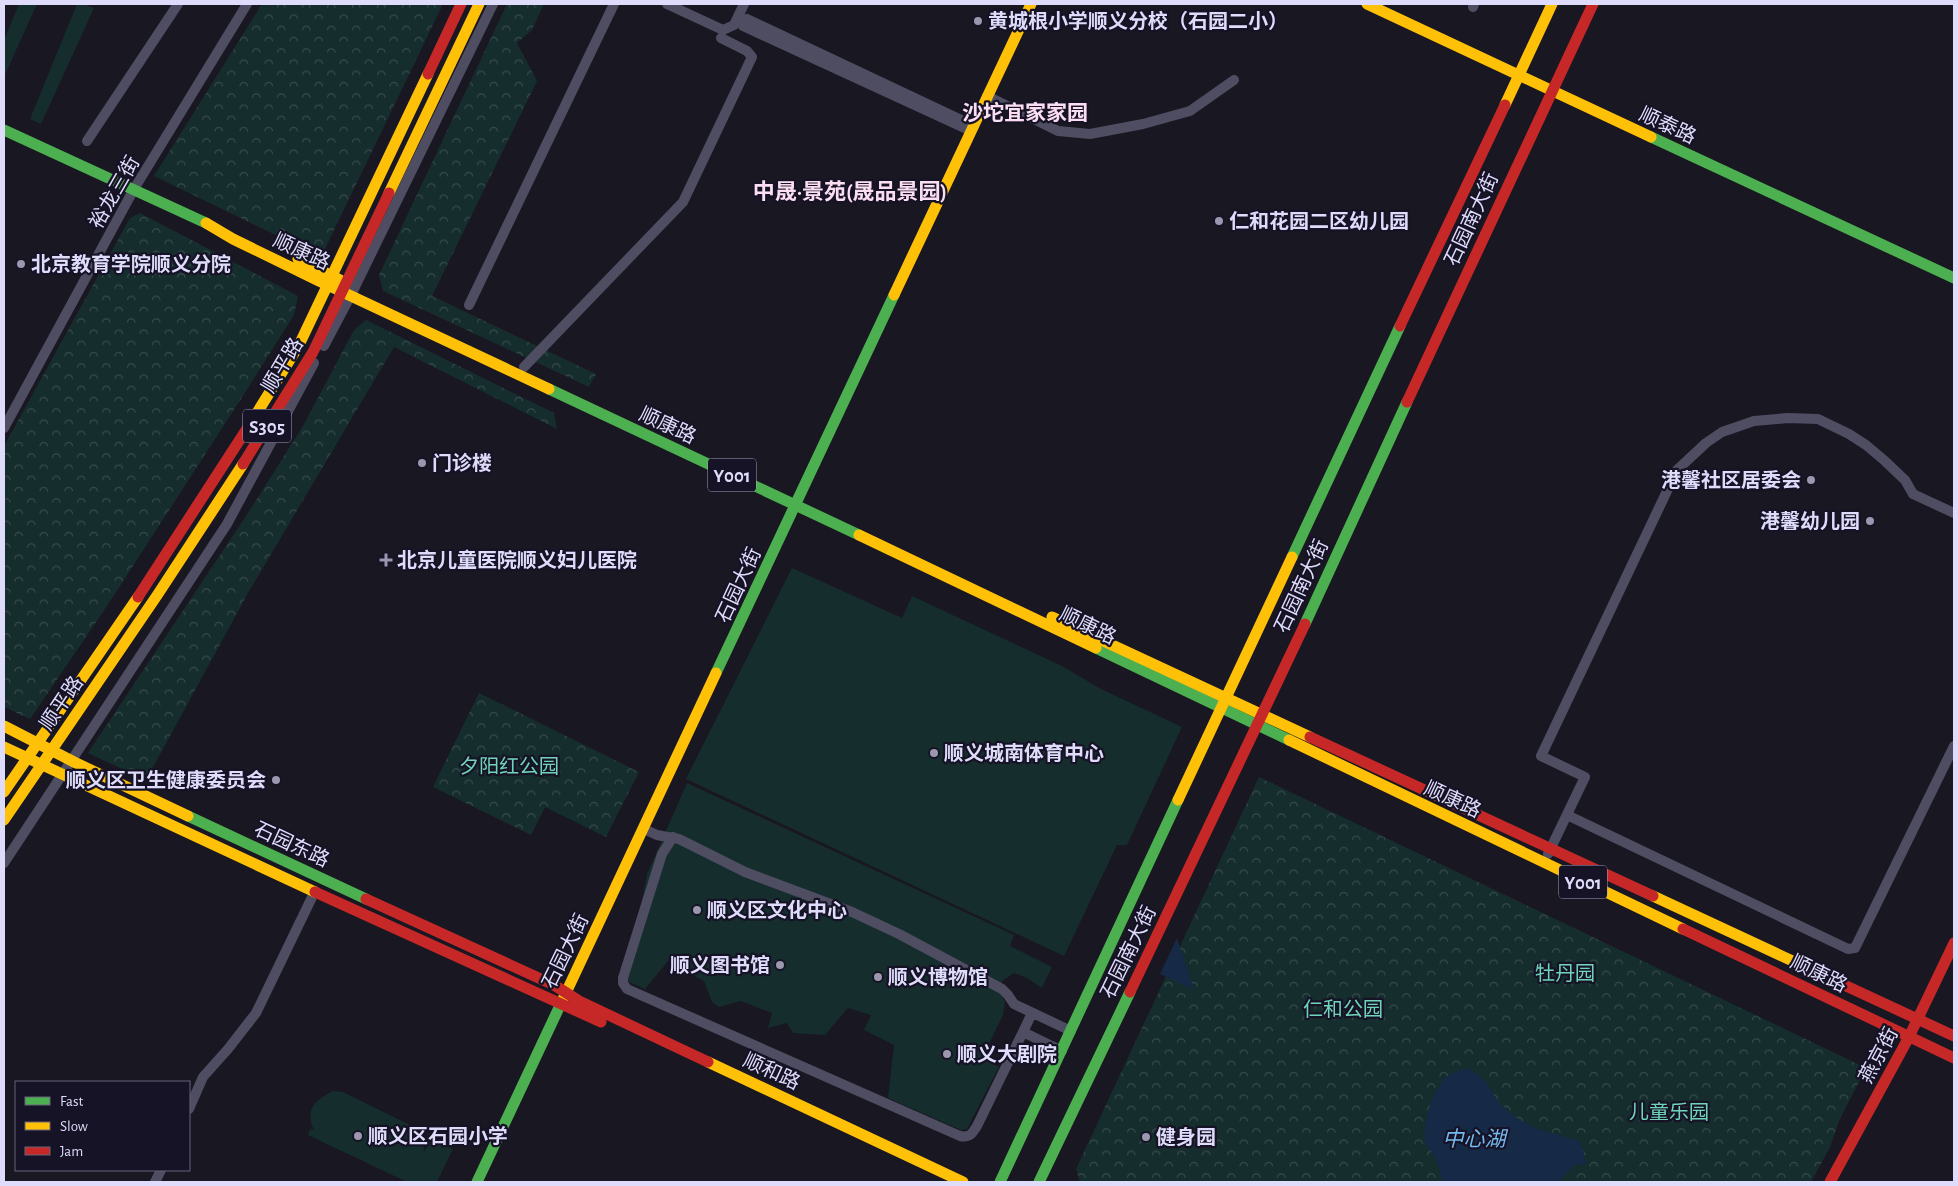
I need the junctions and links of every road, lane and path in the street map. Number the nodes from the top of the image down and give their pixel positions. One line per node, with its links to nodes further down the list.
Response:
1 (178, 4): 21 (street)
2 (247, 4): 22 (street, 裕龙三街)
3 (462, 4): 24 (main road, 顺平路 / S305)
4 (479, 4): 25 (main road, 顺平路 / S305)
5 (493, 4): 25 (street)
6 (614, 4): 26 (street)
7 (667, 4): 8 (street)
8 (744, 4)
9 (1031, 4): 18 (main road, 石园大街)
10 (1368, 4): 15 (main road, 顺泰路)
11 (1552, 4): 15 (main road, 石园南大街)
12 (1593, 4): 17 (main road, 石园南大街)
13 (745, 23): 19 (street)
14 (721, 38): 27 (street)
15 (1518, 75): 17 (main road, 顺泰路); 31 (main road, 石园南大街)
16 (1234, 80): 18 (street)
17 (1551, 91): 23 (main road, 顺泰路); 33 (main road, 石园南大街)
18 (988, 96): 19 (main road, 石园大街)
19 (973, 128): 29 (main road, 石园大街)
20 (4, 130): 22 (main road, 顺康路 / Y001)
21 (87, 141)
22 (134, 189): 24 (main road, 顺康路 / Y001); 28 (street, 裕龙三街)
23 (1954, 278)
24 (331, 281): 25 (main road, 顺康路 / Y001); 36 (main road, 顺平路 / S305)
25 (349, 289): 27 (main road, 顺康路); 29 (main road, 顺康路 / Y001); 39 (main road, 顺平路 / S305); 41 (street)
26 (469, 304)
27 (524, 367): 29 (main road, 顺康路)
28 (4, 428)
29 (798, 501): 31 (main road, 顺康路); 32 (main road, 顺康路 / Y001); 47 (main road, 石园大街)
30 (1954, 513): 45 (street)
31 (1225, 698): 32 (main road, 石园南大街); 33 (main road, 顺康路)
32 (1220, 709): 35 (main road, 顺康路 / Y001); 59 (main road, 石园南大街)
33 (1263, 715): 35 (main road, 石园南大街); 49 (main road, 顺康路)
34 (4, 726): 36 (main road, 石园东路)
35 (1257, 727): 52 (main road, 顺康路 / Y001); 70 (main road, 石园南大街)
36 (38, 743): 39 (main road, 石园东路); 40 (main road, 顺平路 / S305)
37 (1954, 746): 45 (street)
38 (4, 747): 40 (main road, 石园东路)
39 (51, 750): 41 (main road, 石园东路); 42 (main road, 顺平路 / S305)
40 (28, 758): 42 (main road, 石园东路); 44 (main road, 顺平路 / S305)
41 (71, 760): 43 (street); 55 (main road, 石园东路)
42 (42, 765): 43 (main road, 石园东路); 46 (main road, 顺平路 / S305)
43 (62, 774): 51 (street); 53 (main road, 石园东路)
44 (4, 792)
45 (1567, 815): 49 (street)
46 (4, 820)
47 (643, 830): 48 (street); 50 (street); 55 (main road, 石园大街)
48 (673, 837): 50 (street); 57 (street)
49 (1550, 849): 52 (street); 58 (main road, 顺康路)
50 (662, 854): 60 (street)
51 (4, 862)
52 (1544, 863): 62 (main road, 顺康路 / Y001)
53 (315, 891): 56 (main road, 石园东路); 65 (street)
54 (1954, 943): 58 (main road, 燕京街)
55 (566, 993): 56 (main road, 石园大街); 68 (main road, 顺和路)
56 (560, 1004): 66 (main road, 石园大街); 67 (main road, 顺和路)
57 (1032, 1013): 59 (street); 60 (street)
58 (1917, 1020): 61 (main road, 顺康路); 62 (main road, 燕京街)
59 (1071, 1031): 63 (main road, 石园南大街)
60 (1023, 1032): 63 (street)
61 (1954, 1036)
62 (1909, 1037): 64 (main road, 顺康路 / Y001); 71 (main road, 燕京街)
63 (1062, 1051): 69 (main road, 石园南大街)
64 (1954, 1058)
65 (190, 1107)
66 (477, 1182)
67 (943, 1182)
68 (963, 1182)
69 (1000, 1182)
70 (1039, 1182)
71 (1830, 1182)

